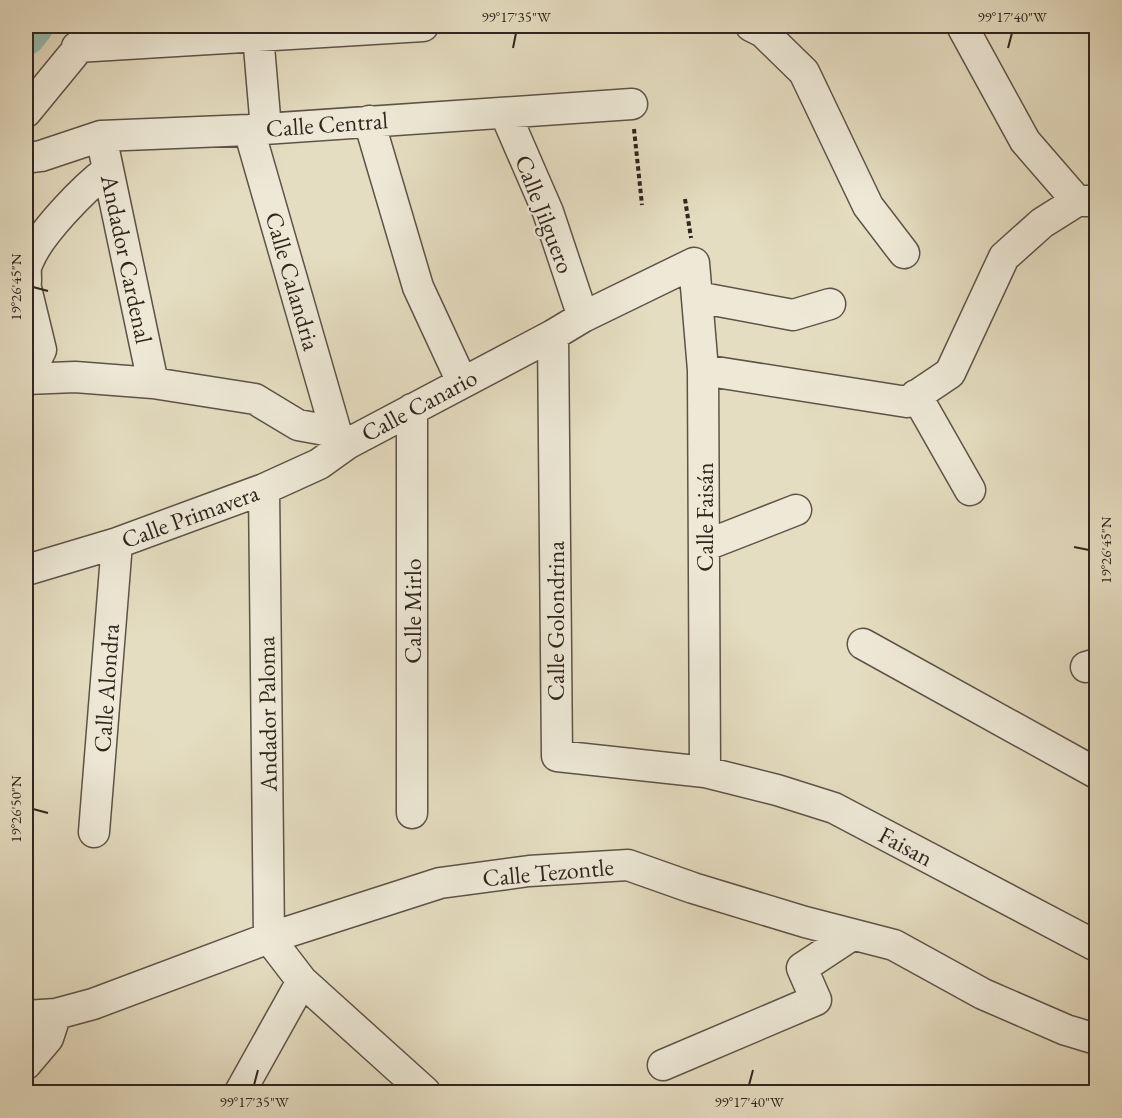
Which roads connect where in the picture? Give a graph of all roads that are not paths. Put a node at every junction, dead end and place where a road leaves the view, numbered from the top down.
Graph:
1 (98, 26) edge
2 (423, 26) edge
3 (751, 26) edge
4 (962, 26) edge
5 (258, 36) junction
6 (77, 47) junction
7 (632, 105) road end
8 (26, 112) edge
9 (505, 113) junction
10 (369, 121) junction
11 (258, 129) junction
12 (101, 136) junction
13 (26, 158) edge
14 (108, 170) junction
15 (1087, 201) edge
16 (904, 253) dead end
17 (694, 262) joint
18 (26, 281) edge
19 (26, 288) edge
20 (697, 297) junction
21 (830, 304) dead end
22 (583, 317) junction
23 (553, 335) junction
24 (703, 370) junction
25 (26, 379) edge
26 (462, 382) junction
27 (153, 383) junction
28 (916, 395) junction
29 (412, 409) junction
30 (341, 438) junction
31 (264, 489) junction
32 (969, 490) dead end
33 (796, 510) dead end
34 (117, 543) junction
35 (704, 546) junction
36 (26, 568) edge
37 (863, 644) dead end
38 (1095, 771) edge
39 (705, 772) junction
40 (412, 813) dead end
41 (94, 832) dead end
42 (852, 934) junction
43 (269, 938) junction
44 (1096, 946) edge
45 (302, 981) junction
46 (56, 1014) junction
47 (26, 1016) edge
48 (1096, 1039) edge
49 (26, 1064) edge
50 (663, 1065) dead end
51 (240, 1092) edge
52 (425, 1092) edge

1 - 6 street
2 - 5 street
3 - 16 street
4 - 15 street
5 - 6 street
5 - 11 street, Calle Calandria
6 - 8 street
7 - 9 street, Calle Central
9 - 10 street, Calle Central
9 - 22 street, Calle Jilguero
10 - 11 street, Calle Central
10 - 26 street
11 - 12 street, Calle Central
11 - 30 street, Calle Calandria
12 - 13 street, Calle Central
12 - 14 street, Andador Cardenal
14 - 18 street
14 - 27 street, Andador Cardenal
15 - 28 street
17 - 20 street, Calle Faisán
17 - 22 street, Calle Canario
19 - 25 street
20 - 21 street
20 - 24 street, Calle Faisán
22 - 23 street, Calle Canario
23 - 26 street, Calle Canario
23 - 39 street, Calle Golondrina
24 - 28 street
24 - 35 street, Calle Faisán
25 - 27 street, Calle Canario
26 - 29 street, Calle Canario
27 - 30 street, Calle Canario
28 - 32 street
29 - 30 street, Calle Canario
29 - 40 street, Calle Mirlo
30 - 31 street, Calle Primavera
31 - 34 street, Calle Primavera
31 - 43 street, Andador Paloma
33 - 35 street
34 - 36 street, Calle Primavera
34 - 41 street, Calle Alondra
35 - 39 street, Calle Faisán
37 - 38 street
39 - 44 street, Faisan
42 - 43 street, Calle Tezontle
42 - 48 street, Calle Tezontle
42 - 50 street
43 - 45 street
43 - 46 street, Calle Tezontle
45 - 51 street
45 - 52 street
46 - 47 street, Calle Tezontle
46 - 49 street

